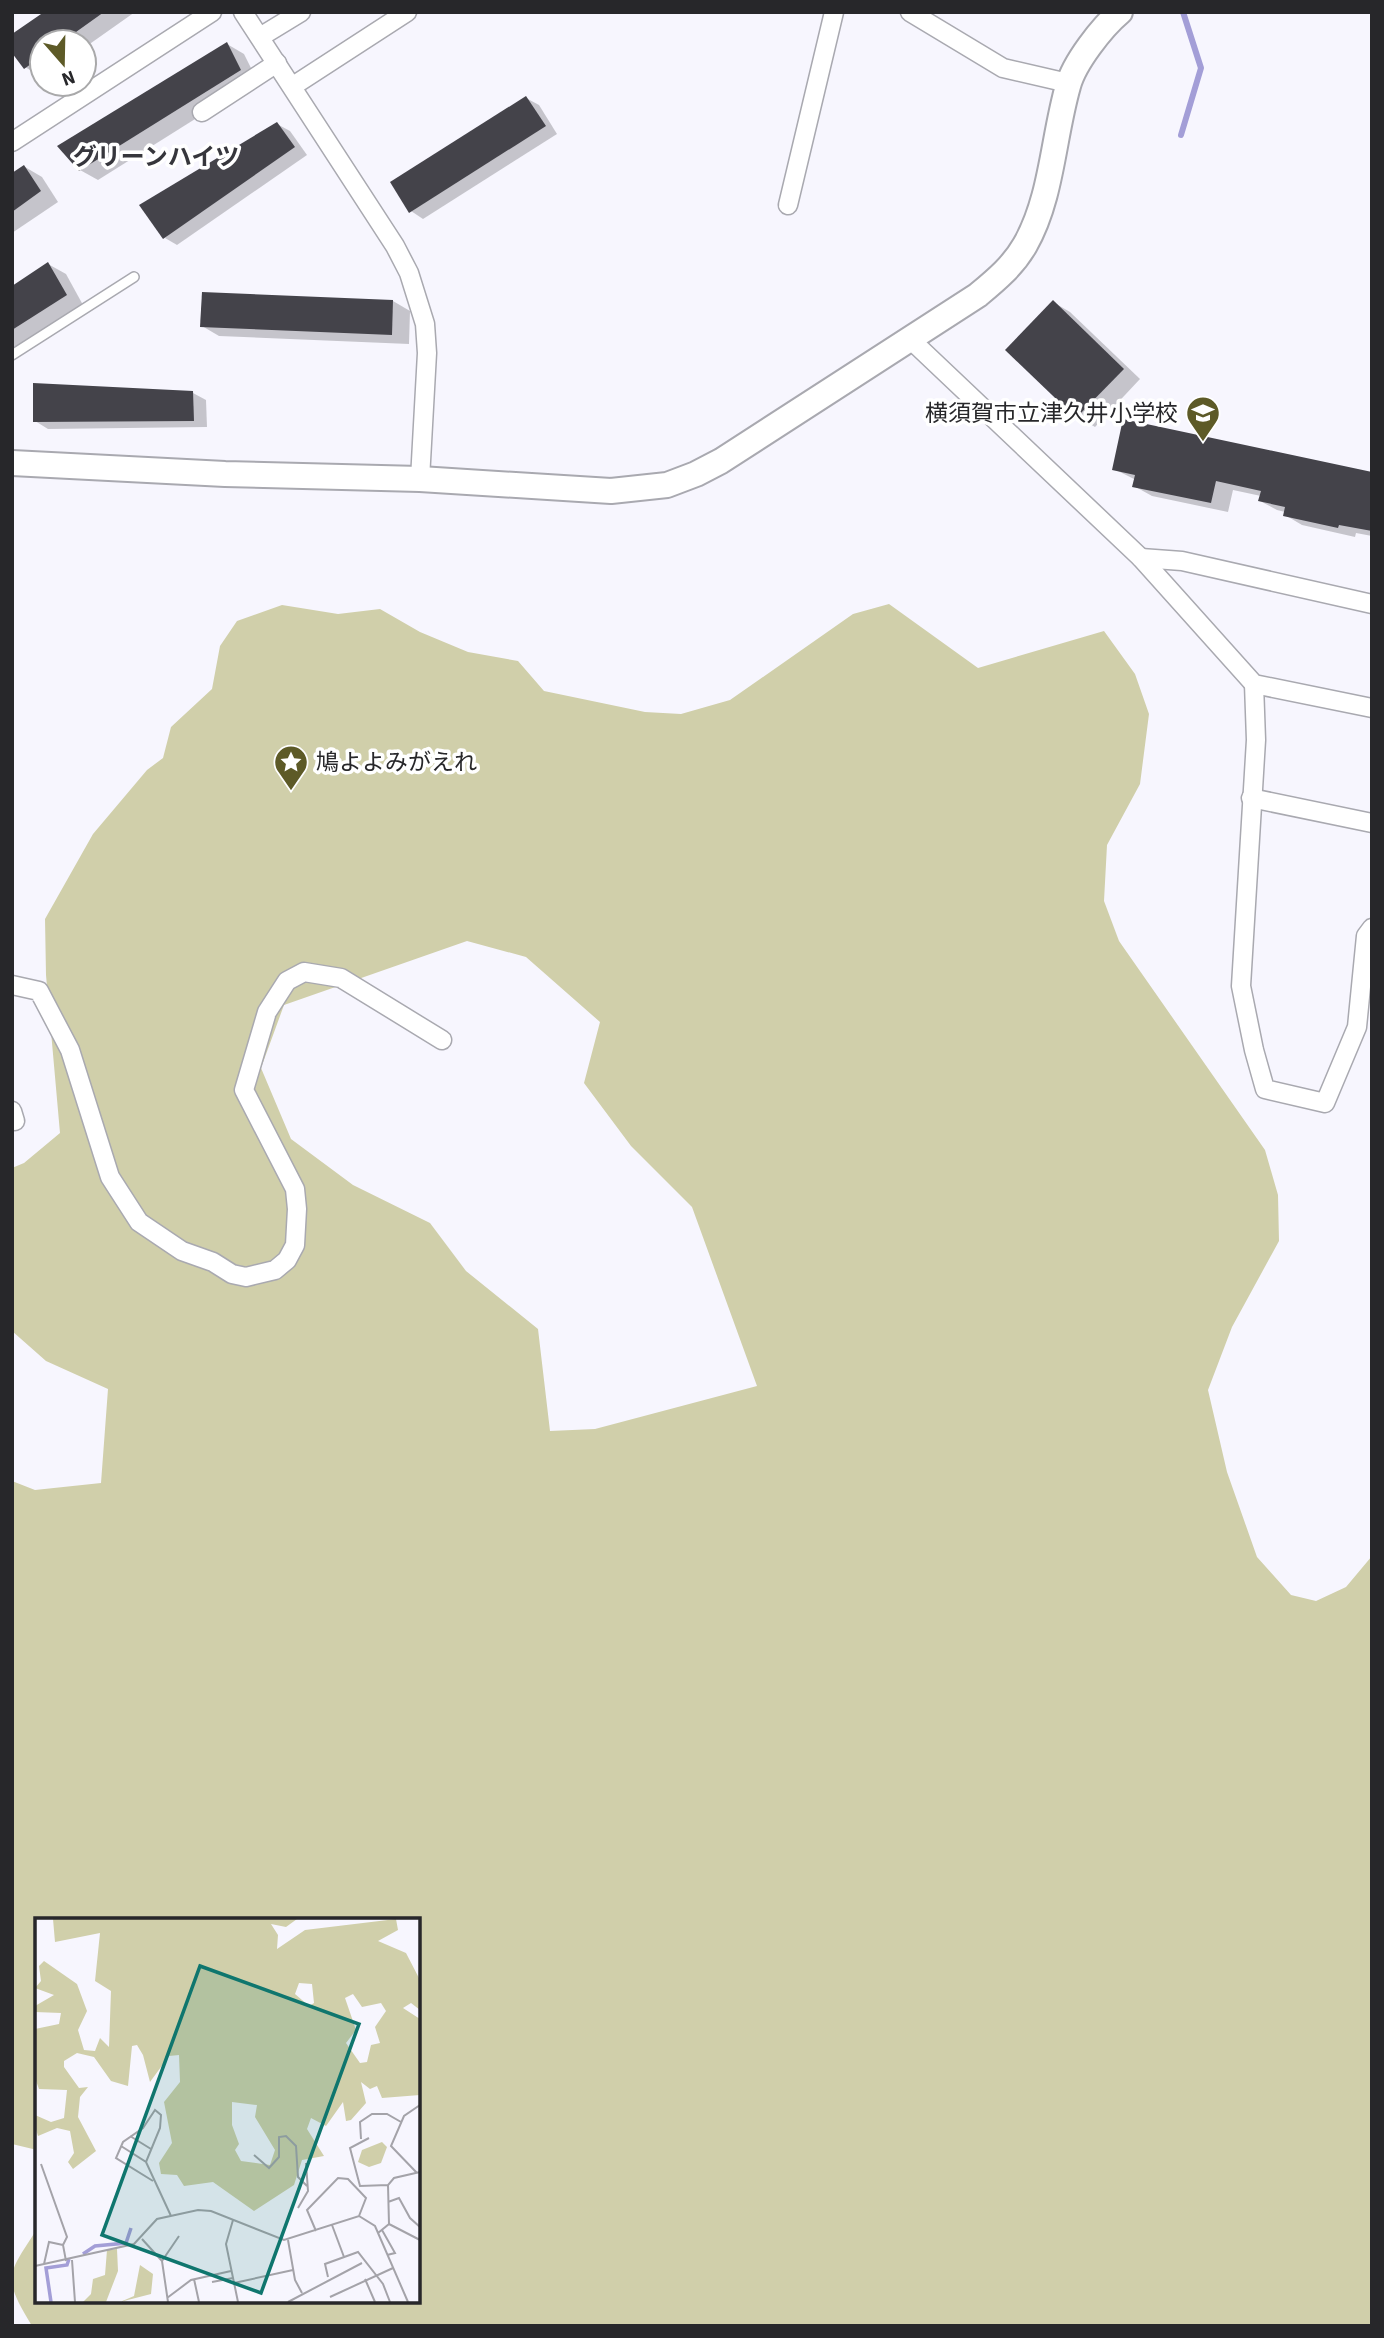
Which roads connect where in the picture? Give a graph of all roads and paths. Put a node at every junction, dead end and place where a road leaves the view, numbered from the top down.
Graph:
1 (212, 12) edge
2 (243, 12) edge
3 (301, 12) edge
4 (407, 12) edge
5 (834, 12) edge
6 (910, 12) edge
7 (1120, 12) edge
8 (260, 37) junction
9 (277, 63) junction
10 (1068, 83) junction
11 (293, 86) junction
12 (202, 112) dead end
13 (12, 142) edge
14 (788, 205) dead end
15 (134, 277) dead end
16 (909, 339) junction
17 (12, 355) edge
18 (12, 463) edge
19 (420, 479) junction
20 (1141, 558) junction
21 (1372, 604) edge
22 (1254, 684) junction
23 (1372, 709) edge
24 (1251, 799) junction
25 (1372, 822) edge
26 (1372, 928) edge
27 (12, 985) edge
28 (442, 1040) dead end

1 - 13 street
2 - 8 street
3 - 8 street
4 - 11 street
5 - 14 street
6 - 10 street
7 - 10 street
8 - 9 street
9 - 11 street
9 - 12 street
10 - 16 street
11 - 19 street
15 - 17 lane
16 - 19 street
16 - 20 street
18 - 19 street
20 - 21 street
20 - 22 street
22 - 23 street
22 - 24 street
24 - 25 street
24 - 26 street
27 - 28 street

